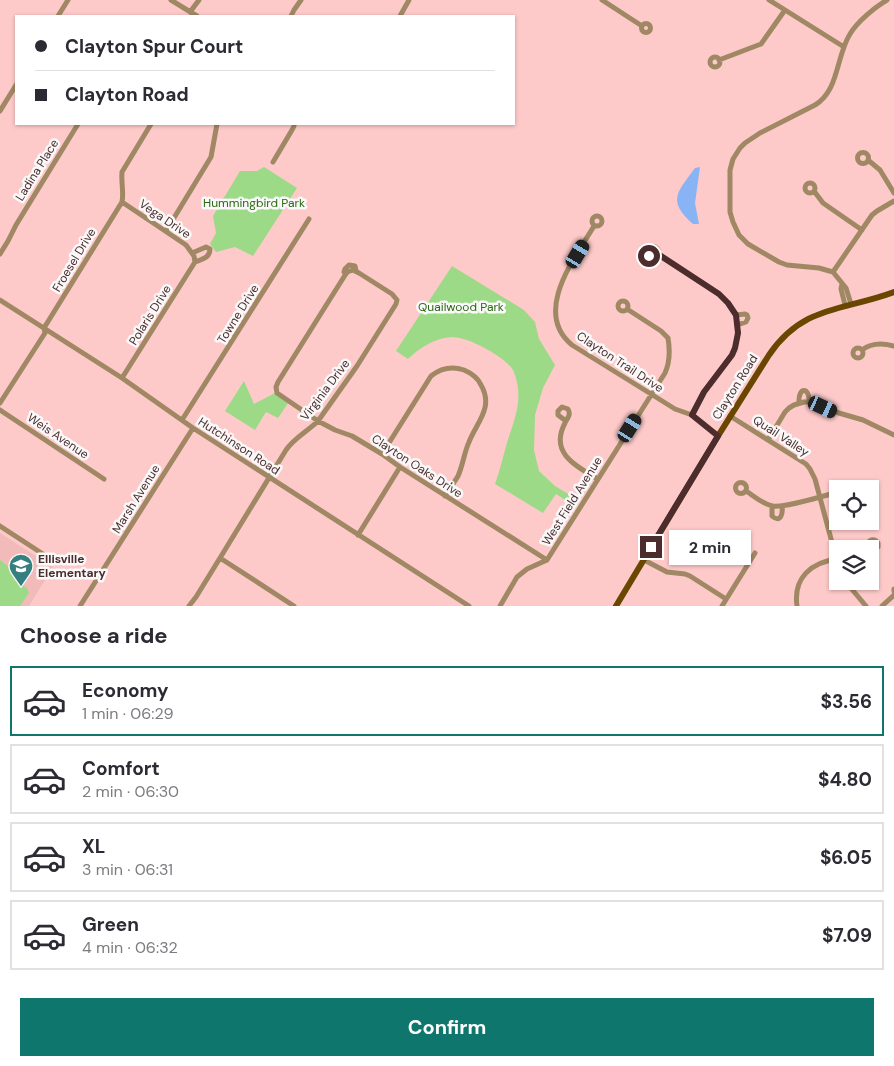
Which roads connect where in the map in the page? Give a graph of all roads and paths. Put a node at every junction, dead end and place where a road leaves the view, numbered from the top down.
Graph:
1 (68, 0) edge
2 (171, 0) edge
3 (199, 0) edge
4 (301, 0) edge
5 (409, 0) edge
6 (602, 0) edge
7 (770, 0) edge
8 (887, 0) edge
9 (785, 10) junction
10 (190, 12) junction
11 (59, 15) edge
12 (195, 15) edge
13 (292, 15) edge
14 (401, 15) edge
15 (642, 26) dead end
16 (844, 48) junction
17 (719, 60) dead end
18 (15, 87) edge
19 (0, 111) edge
20 (77, 125) edge
21 (150, 125) edge
22 (217, 125) edge
23 (296, 125) edge
24 (868, 160) dead end
25 (273, 162) dead end
26 (814, 191) dead end
27 (894, 194) edge
28 (894, 201) edge
29 (122, 202) junction
30 (309, 219) dead end
31 (594, 226) dead end
32 (862, 230) junction
33 (166, 231) junction
34 (0, 254) edge
35 (193, 254) junction
36 (658, 254) dead end
37 (195, 262) junction
38 (833, 272) junction
39 (894, 292) edge
40 (0, 300) edge
41 (848, 305) junction
42 (627, 308) dead end
43 (736, 315) junction
44 (737, 325) junction
45 (44, 328) junction
46 (894, 346) edge
47 (862, 350) dead end
48 (122, 378) junction
49 (276, 390) joint
50 (651, 394) junction
51 (809, 402) junction
52 (0, 403) edge
53 (799, 403) junction
54 (0, 410) edge
55 (692, 415) junction
56 (730, 416) junction
57 (182, 420) junction
58 (318, 420) junction
59 (566, 421) junction
60 (193, 428) junction
61 (894, 435) edge
62 (718, 436) junction
63 (768, 440) junction
64 (382, 454) junction
65 (400, 467) junction
66 (270, 478) junction
67 (598, 479) junction
68 (104, 480) dead end
69 (746, 491) dead end
70 (829, 494) edge
71 (445, 496) junction
72 (820, 496) junction
73 (772, 506) junction
74 (782, 506) junction
75 (0, 526) edge
76 (358, 535) junction
77 (832, 540) edge
78 (755, 553) dead end
79 (46, 556) dead end
80 (220, 558) junction
81 (547, 560) junction
82 (644, 560) junction
83 (829, 561) edge
84 (853, 590) edge
85 (894, 595) edge
86 (726, 599) junction
87 (80, 606) edge
88 (189, 606) edge
89 (294, 606) edge
90 (469, 606) edge
91 (500, 606) edge
92 (616, 606) edge
93 (722, 606) edge
94 (797, 606) edge
95 (866, 606) edge
96 (882, 606) edge

1 - 11 street
2 - 10 street
3 - 10 street
4 - 13 street
5 - 14 street
6 - 15 street
7 - 9 street
8 - 16 street
9 - 16 street
9 - 17 street
10 - 12 street
16 - 38 street
18 - 19 street
20 - 34 street, Ladina Place
21 - 29 street
22 - 33 street
23 - 25 street
24 - 27 street
26 - 32 street
28 - 32 street
29 - 33 street, Vega Drive
29 - 45 street, Froesel Drive
30 - 57 street, Towne Drive
31 - 50 street, Clayton Trail Drive
32 - 38 street
33 - 35 street, Vega Drive
35 - 37 street
35 - 37 street, Polaris Drive
36 - 43 street
37 - 48 street, Polaris Drive
38 - 41 street
39 - 41 main road, Clayton Road
40 - 45 street, Hutchinson Road
41 - 56 main road, Clayton Road
42 - 50 street, West Field Avenue
43 - 44 street
43 - 44 street
44 - 55 street
45 - 48 street, Hutchinson Road
45 - 52 street, Froesel Drive
46 - 47 street
48 - 57 street, Hutchinson Road
49 - 58 street, Clayton Oaks Drive
49 - 58 street, Virginia Drive
50 - 55 street, Clayton Trail Drive
50 - 67 street, West Field Avenue
51 - 53 street
51 - 53 street
51 - 61 street
53 - 63 street
54 - 68 street, Weis Avenue
55 - 62 street, Clayton Trail Drive
56 - 62 main road, Clayton Road
56 - 63 street, Quail Valley
57 - 60 street, Hutchinson Road
58 - 64 street, Clayton Oaks Drive
58 - 66 street, Virginia Drive
59 - 59 street
59 - 67 street
60 - 66 street, Hutchinson Road
60 - 87 street, Marsh Avenue
62 - 82 main road, Clayton Road
63 - 72 street, Quail Valley
64 - 65 street, Clayton Oaks Drive
64 - 71 street
65 - 71 street, Clayton Oaks Drive
65 - 76 street
66 - 76 street, Hutchinson Road
66 - 80 street, Virginia Drive
67 - 81 street, West Field Avenue
69 - 73 street
70 - 72 street
71 - 81 street, Clayton Oaks Drive
72 - 74 street
72 - 77 street, Quail Valley
73 - 74 street
73 - 74 street
75 - 79 street
76 - 90 street, Hutchinson Road
78 - 86 street
80 - 88 street, Virginia Drive
80 - 89 street
81 - 91 street, West Field Avenue
82 - 86 street
82 - 92 main road, Clayton Road
83 - 94 street
84 - 95 street
85 - 96 street
86 - 93 street

